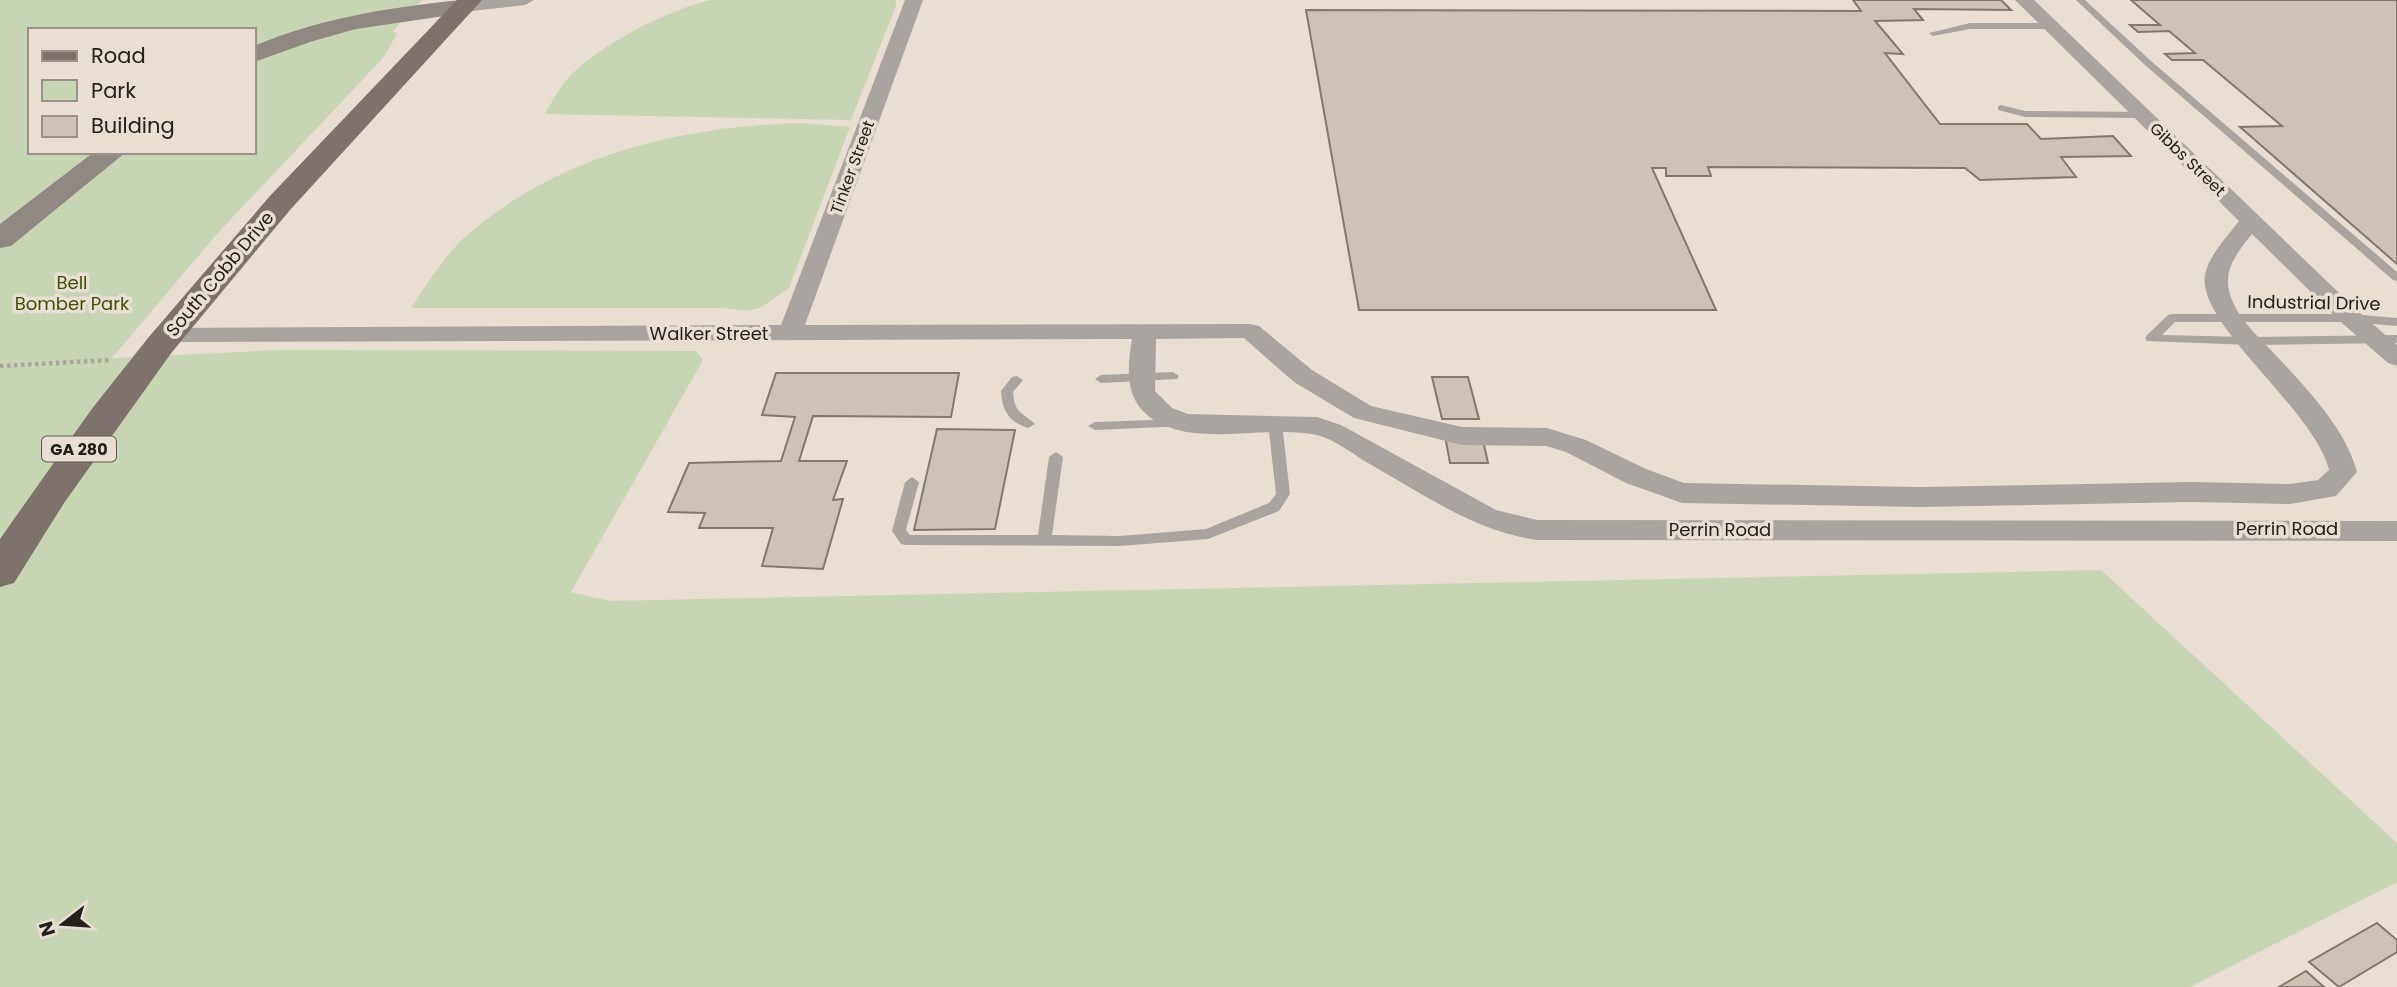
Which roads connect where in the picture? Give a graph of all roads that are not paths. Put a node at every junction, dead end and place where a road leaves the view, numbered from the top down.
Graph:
1 (525, 0) edge
2 (914, 0) edge
3 (2024, 0) edge
4 (2080, 0) edge
5 (466, 3) edge
6 (2051, 26) junction
7 (1933, 33) dead end
8 (256, 54) edge
9 (2001, 108) dead end
10 (2143, 115) junction
11 (109, 154) edge
12 (2251, 220) junction
13 (0, 239) edge
14 (2397, 278) edge
15 (2351, 318) junction
16 (2230, 320) junction
17 (2397, 322) edge
18 (1145, 330) junction
19 (790, 334) junction
20 (169, 335) junction
21 (2386, 340) edge
22 (2250, 341) junction
23 (2397, 358) edge
24 (1173, 376) dead end
25 (1140, 377) junction
26 (1101, 379) dead end
27 (1017, 380) dead end
28 (1184, 423) junction
29 (1275, 423) junction
30 (1028, 424) dead end
31 (1095, 426) dead end
32 (1056, 457) dead end
33 (912, 482) dead end
34 (2397, 531) edge
35 (1044, 541) junction
36 (0, 572) edge

1 - 5 street
2 - 19 street, Tinker Street
3 - 6 street, Gibbs Street
4 - 14 lane
5 - 8 main road
5 - 20 main road, South Cobb Drive / GA 280
6 - 7 lane
6 - 10 street, Gibbs Street
9 - 10 lane
10 - 12 street, Gibbs Street
11 - 13 main road
12 - 15 street, Gibbs Street
12 - 16 street
15 - 16 lane, Industrial Drive
15 - 17 lane, Industrial Drive
15 - 21 street, Gibbs Street
16 - 22 street
16 - 22 lane, Industrial Drive
18 - 19 street, Walker Street
18 - 22 street, Walker Street
18 - 25 street
19 - 20 street, Walker Street
20 - 36 main road, South Cobb Drive / GA 280
21 - 22 lane
21 - 23 street, Gibbs Street
24 - 25 lane
25 - 26 lane
25 - 28 street, Perrin Road
27 - 30 lane
28 - 29 street, Perrin Road
28 - 31 lane
29 - 34 street, Perrin Road
29 - 35 lane
32 - 35 lane
33 - 35 lane

